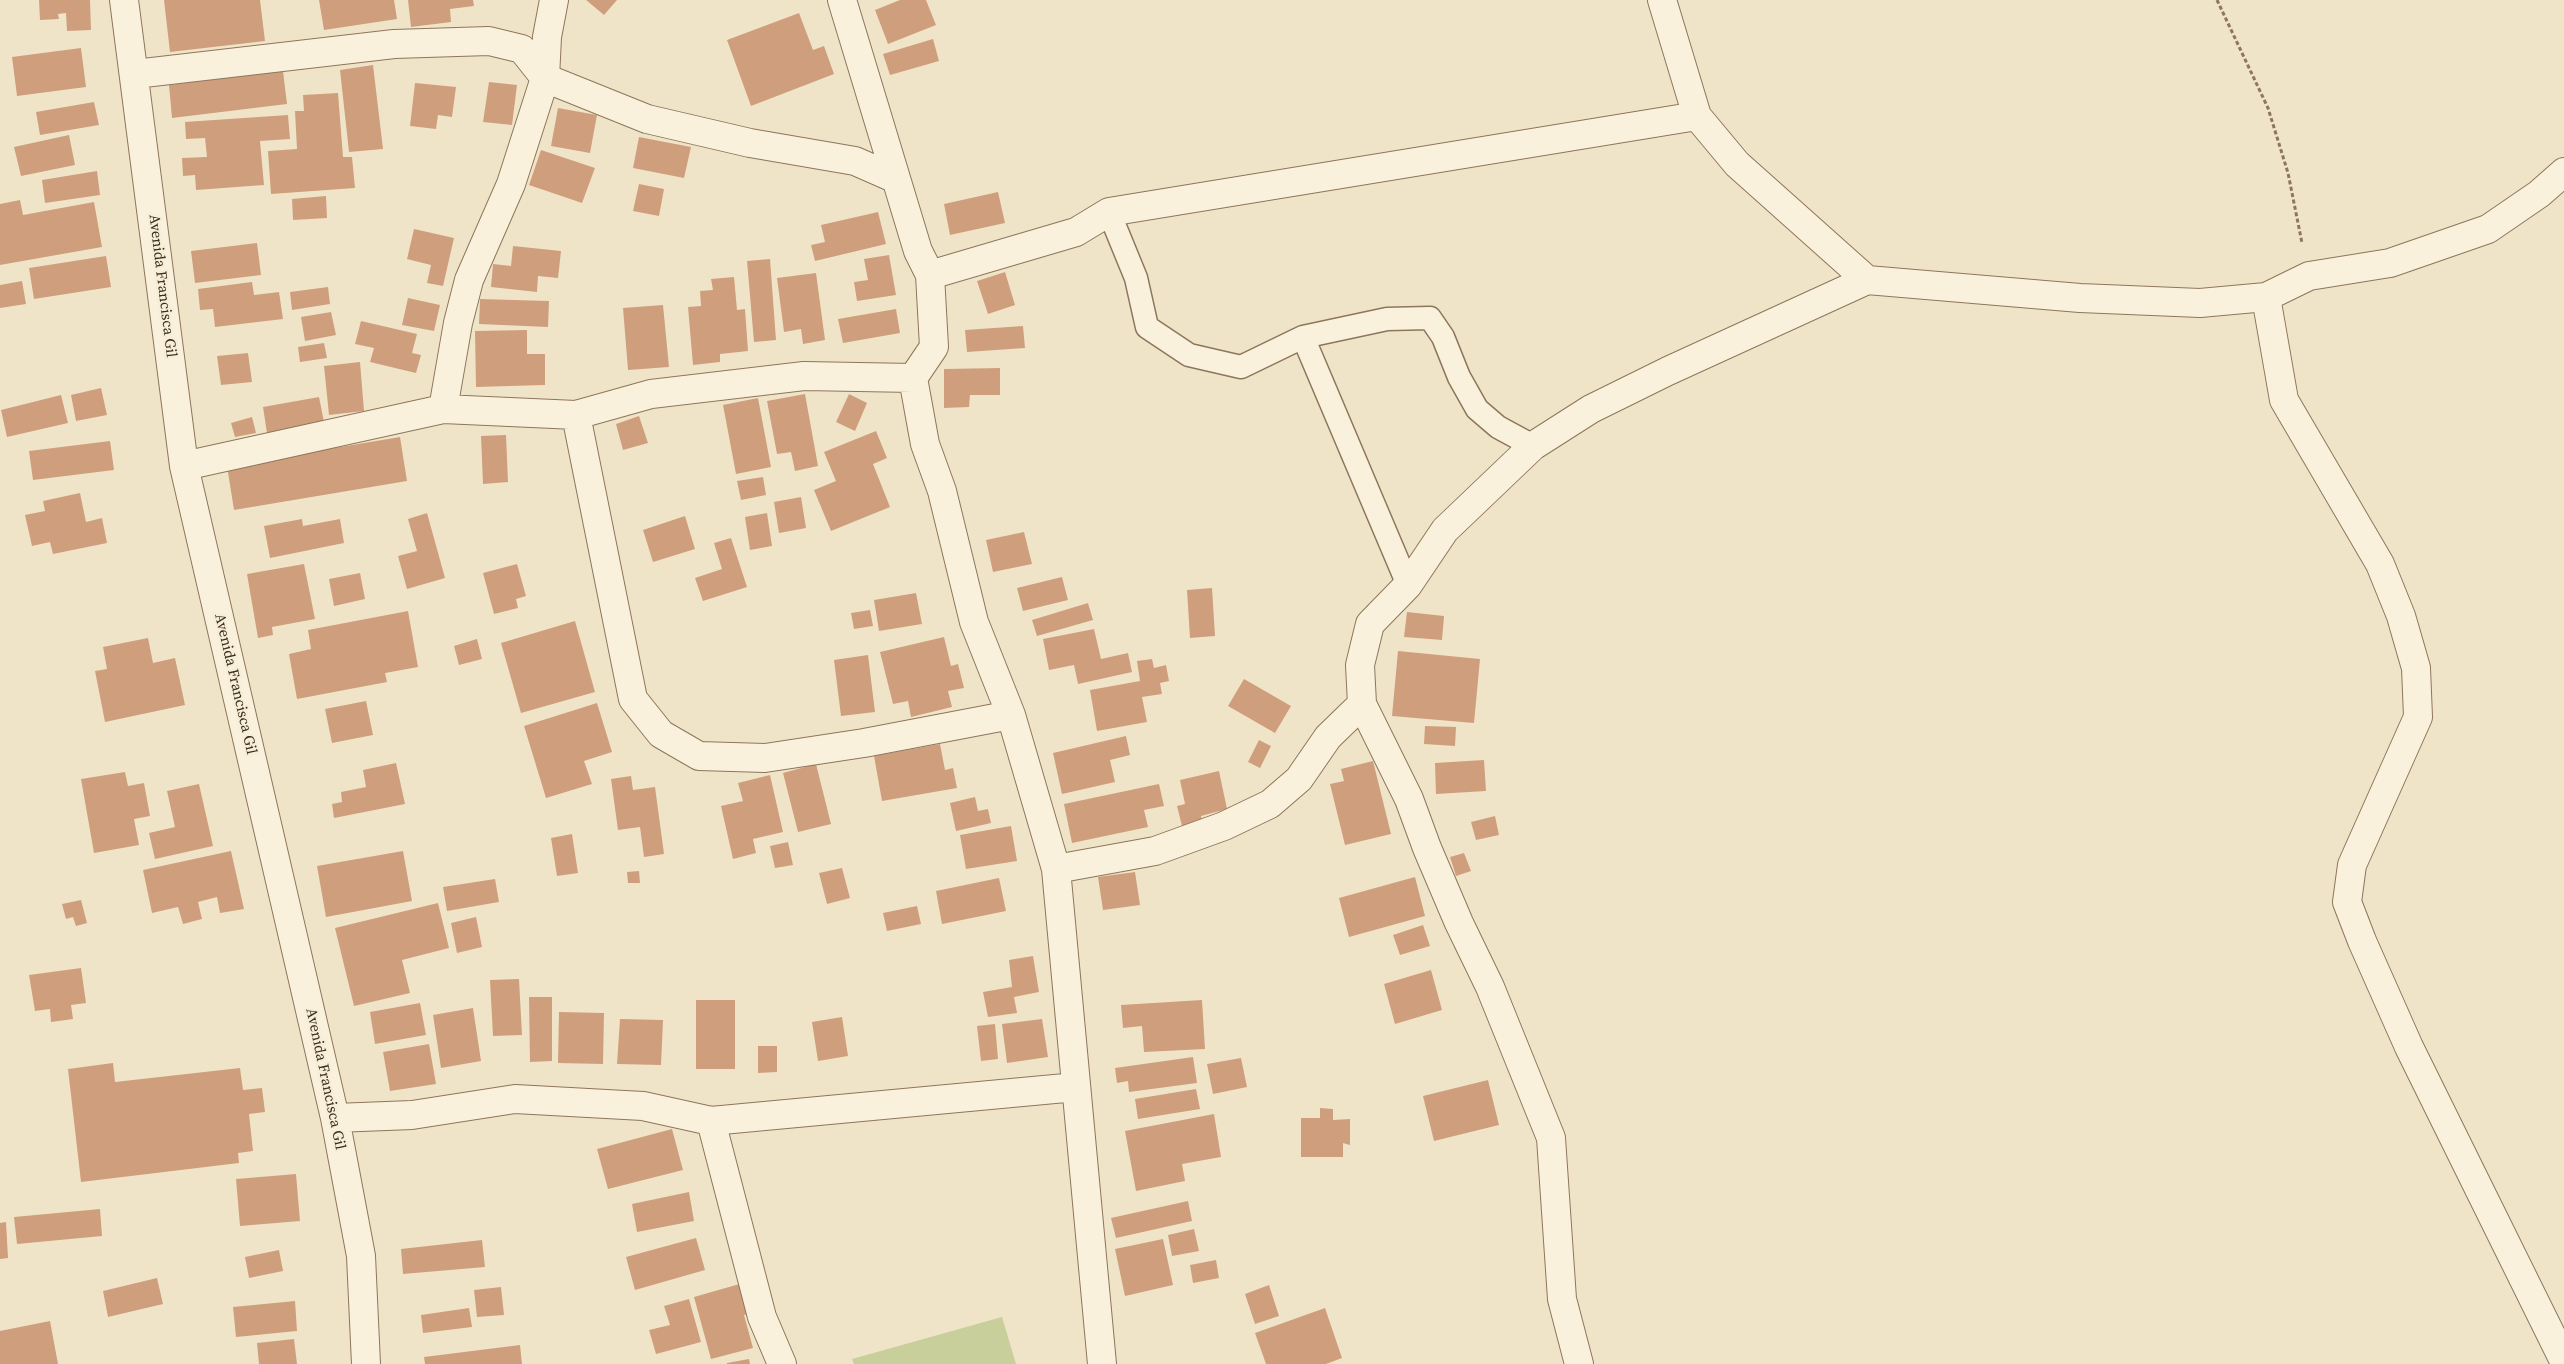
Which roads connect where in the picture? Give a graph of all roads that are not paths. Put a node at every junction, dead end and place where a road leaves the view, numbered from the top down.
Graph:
1 (124, 0) edge
2 (554, 0) edge
3 (842, 0) edge
4 (1662, 0) edge
5 (135, 74) junction
6 (545, 78) junction
7 (1697, 116) junction
8 (2564, 172) edge
9 (896, 179) junction
10 (1108, 212) junction
11 (930, 275) junction
12 (1867, 280) junction
13 (2266, 297) junction
14 (1303, 337) junction
15 (913, 378) junction
16 (443, 409) junction
17 (576, 415) junction
18 (1533, 446) junction
19 (184, 466) junction
20 (1408, 586) junction
21 (1362, 704) junction
22 (1011, 715) junction
23 (1056, 869) junction
24 (1076, 1087) junction
25 (335, 1118) junction
26 (711, 1121) junction
27 (2564, 1361) edge
28 (366, 1364) edge
29 (782, 1364) edge
30 (1102, 1364) edge
31 (1579, 1364) edge

1 - 5 street, Avenida Francisca Gil
2 - 6 street
3 - 9 street
4 - 7 street
5 - 6 street
5 - 19 street, Avenida Francisca Gil
6 - 9 street
6 - 16 street
7 - 10 street
7 - 12 street
8 - 13 street
9 - 11 street
10 - 11 street
10 - 14 lane
11 - 15 street
12 - 13 street
12 - 18 street
13 - 27 street
14 - 18 lane
14 - 20 lane
15 - 17 street
15 - 22 street
16 - 17 street
16 - 19 street
17 - 22 street
18 - 20 street
19 - 25 street, Avenida Francisca Gil
20 - 21 street
21 - 23 street
21 - 31 street
22 - 23 street
23 - 24 street
24 - 26 street
24 - 30 street
25 - 26 street
25 - 28 street, Avenida Francisca Gil
26 - 29 street

